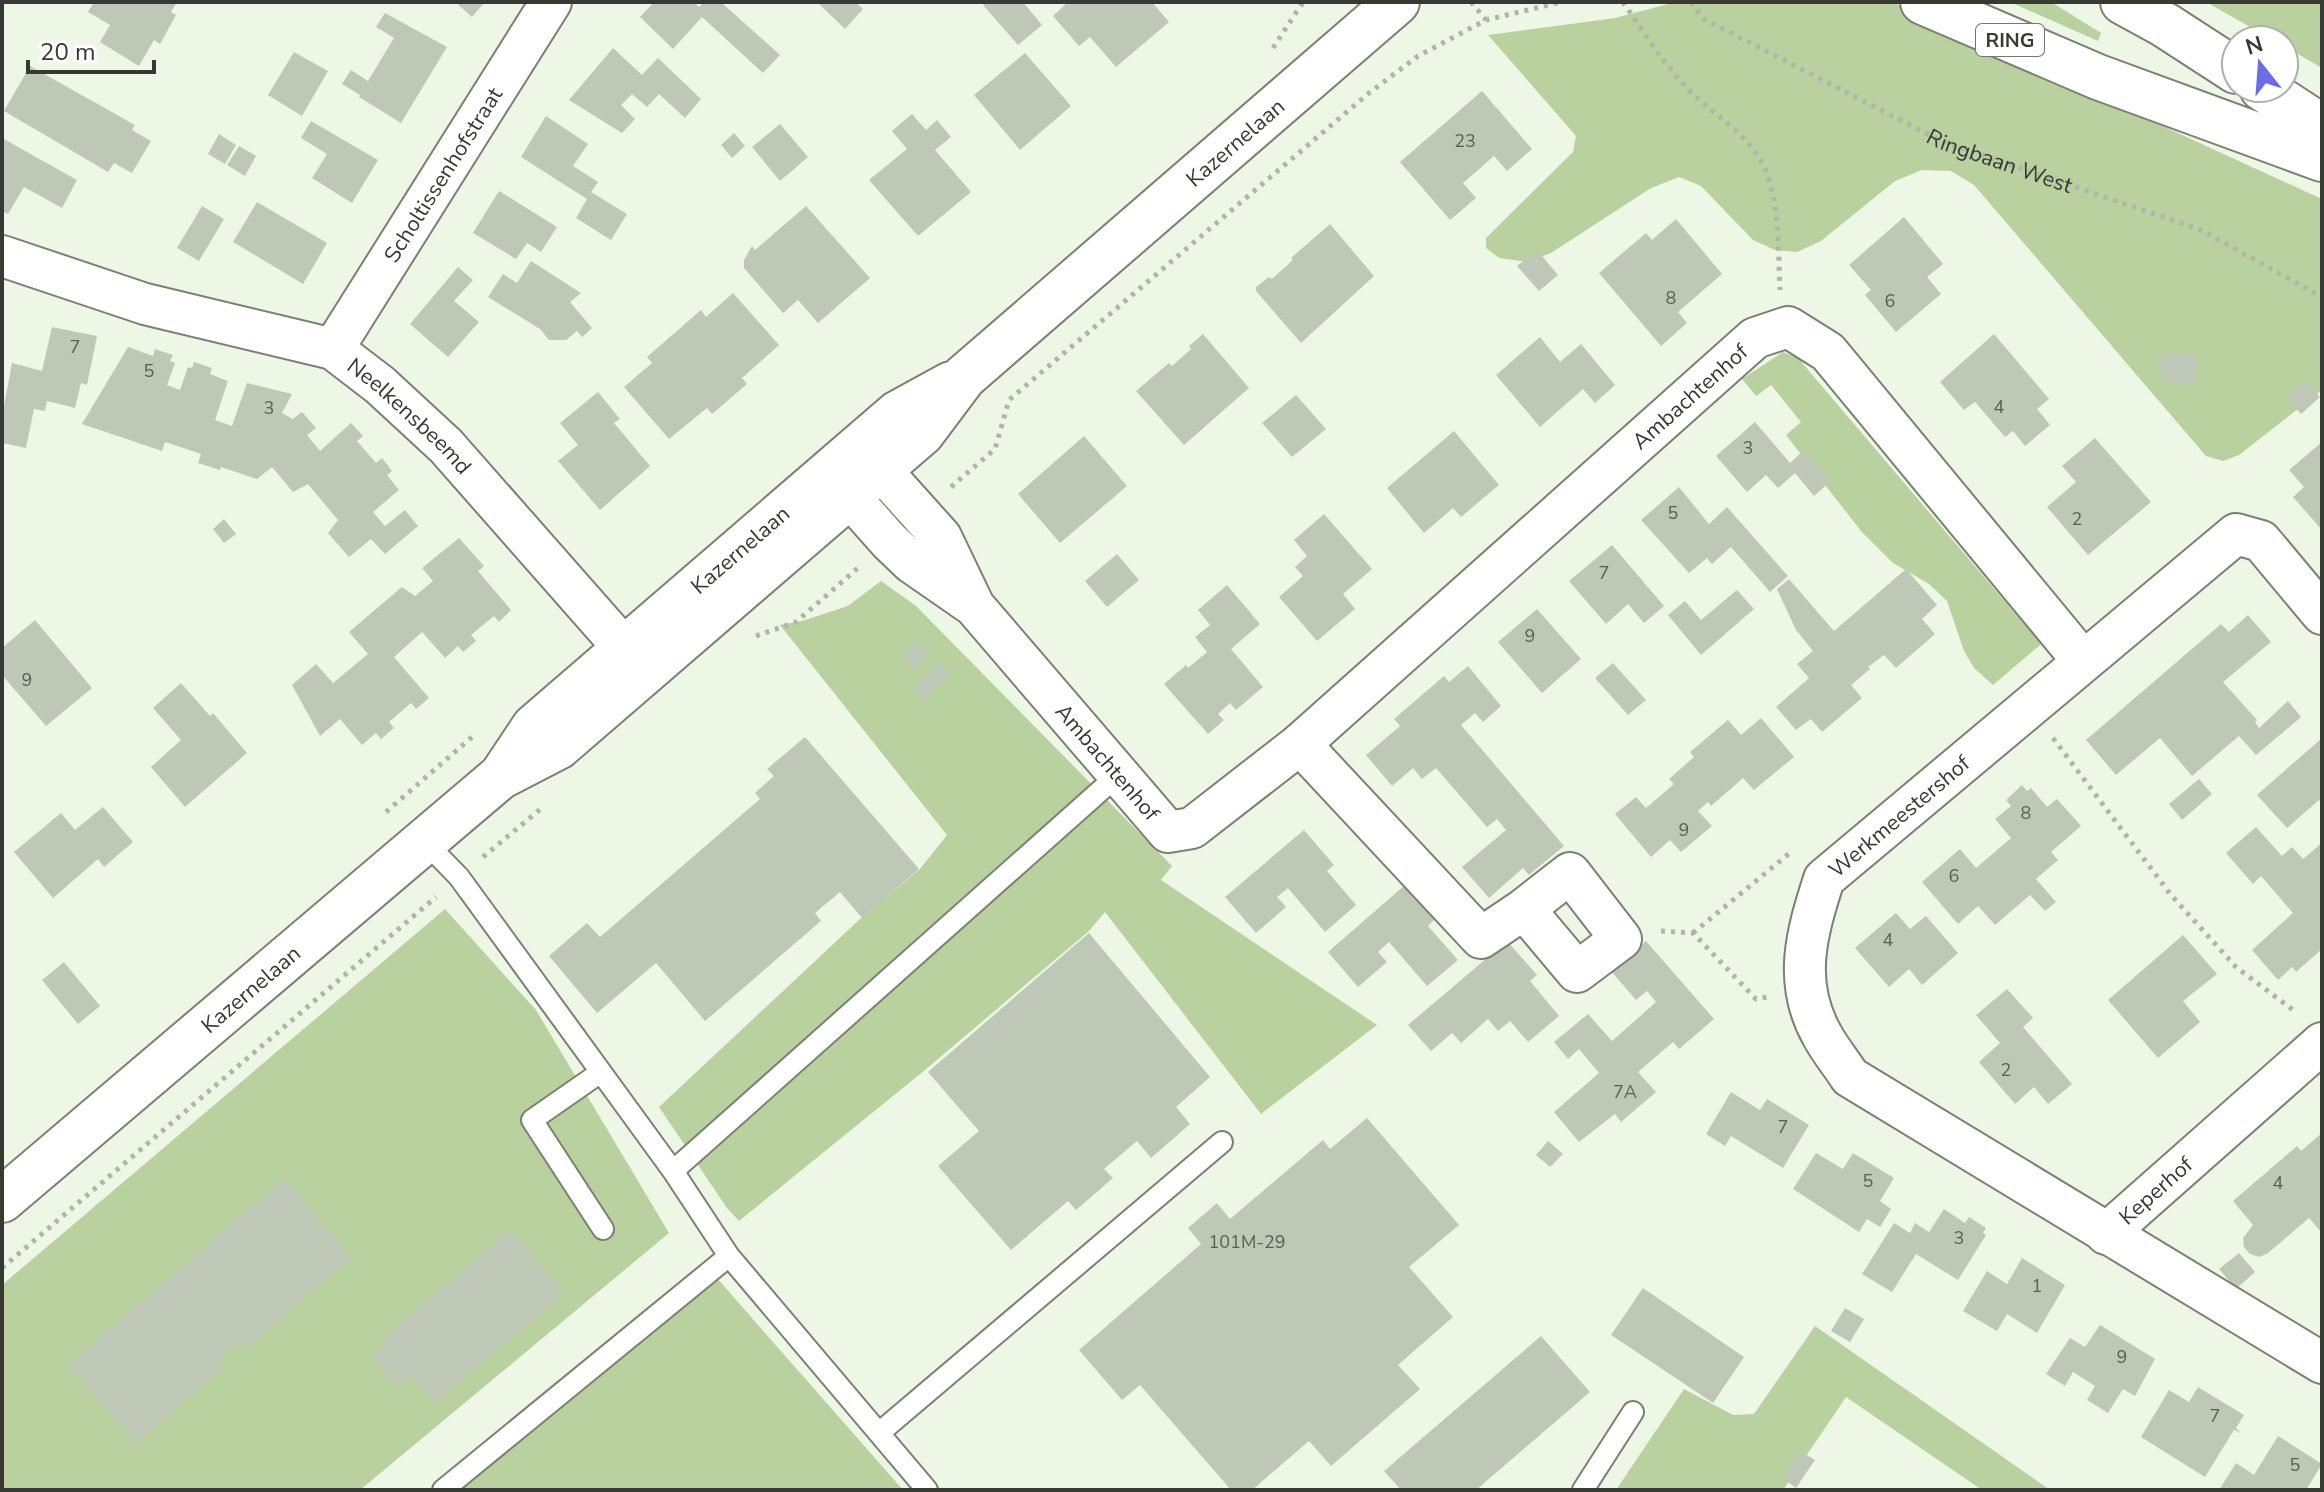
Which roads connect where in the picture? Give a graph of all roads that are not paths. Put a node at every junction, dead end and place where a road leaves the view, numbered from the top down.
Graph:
1 (551, 2) edge
2 (1397, 2) edge
3 (1923, 2) edge
4 (2123, 2) edge
5 (2220, 61) edge
6 (2287, 104) edge
7 (2322, 127) edge
8 (2322, 159) edge
9 (2, 256) edge
10 (333, 349) junction
11 (857, 475) junction
12 (2322, 614) edge
13 (635, 660) junction
14 (2083, 661) junction
15 (1300, 744) junction
16 (1118, 775) junction
17 (423, 840) junction
18 (1524, 909) junction
19 (2310, 1028) edge
20 (601, 1072) junction
21 (1222, 1142) dead end
22 (673, 1171) junction
23 (2, 1200) edge
24 (603, 1229) dead end
25 (2106, 1234) junction
26 (729, 1256) junction
27 (2322, 1363) edge
28 (1633, 1412) dead end
29 (879, 1433) junction
30 (443, 1490) edge
31 (927, 1490) edge
32 (1583, 1490) edge

1 - 10 street, Scholtissenhofstraat
2 - 11 street, Kazernelaan
3 - 8 street, RING
4 - 5 street
6 - 7 street
9 - 10 street, Neelkensbeemd
10 - 13 street, Neelkensbeemd
11 - 13 street, Kazernelaan
11 - 16 street, Ambachtenhof
12 - 14 street, Werkmeestershof
13 - 17 street, Kazernelaan
14 - 15 street, Ambachtenhof
14 - 25 street, Werkmeestershof
15 - 16 street, Ambachtenhof
15 - 18 street
16 - 22 lane
17 - 20 lane
17 - 23 street, Kazernelaan
18 - 18 street
19 - 25 street, Keperhof
20 - 22 lane
20 - 24 lane
21 - 29 lane
22 - 26 lane
25 - 27 street, Keperhof
26 - 29 lane
26 - 30 lane
28 - 32 lane
29 - 31 lane

